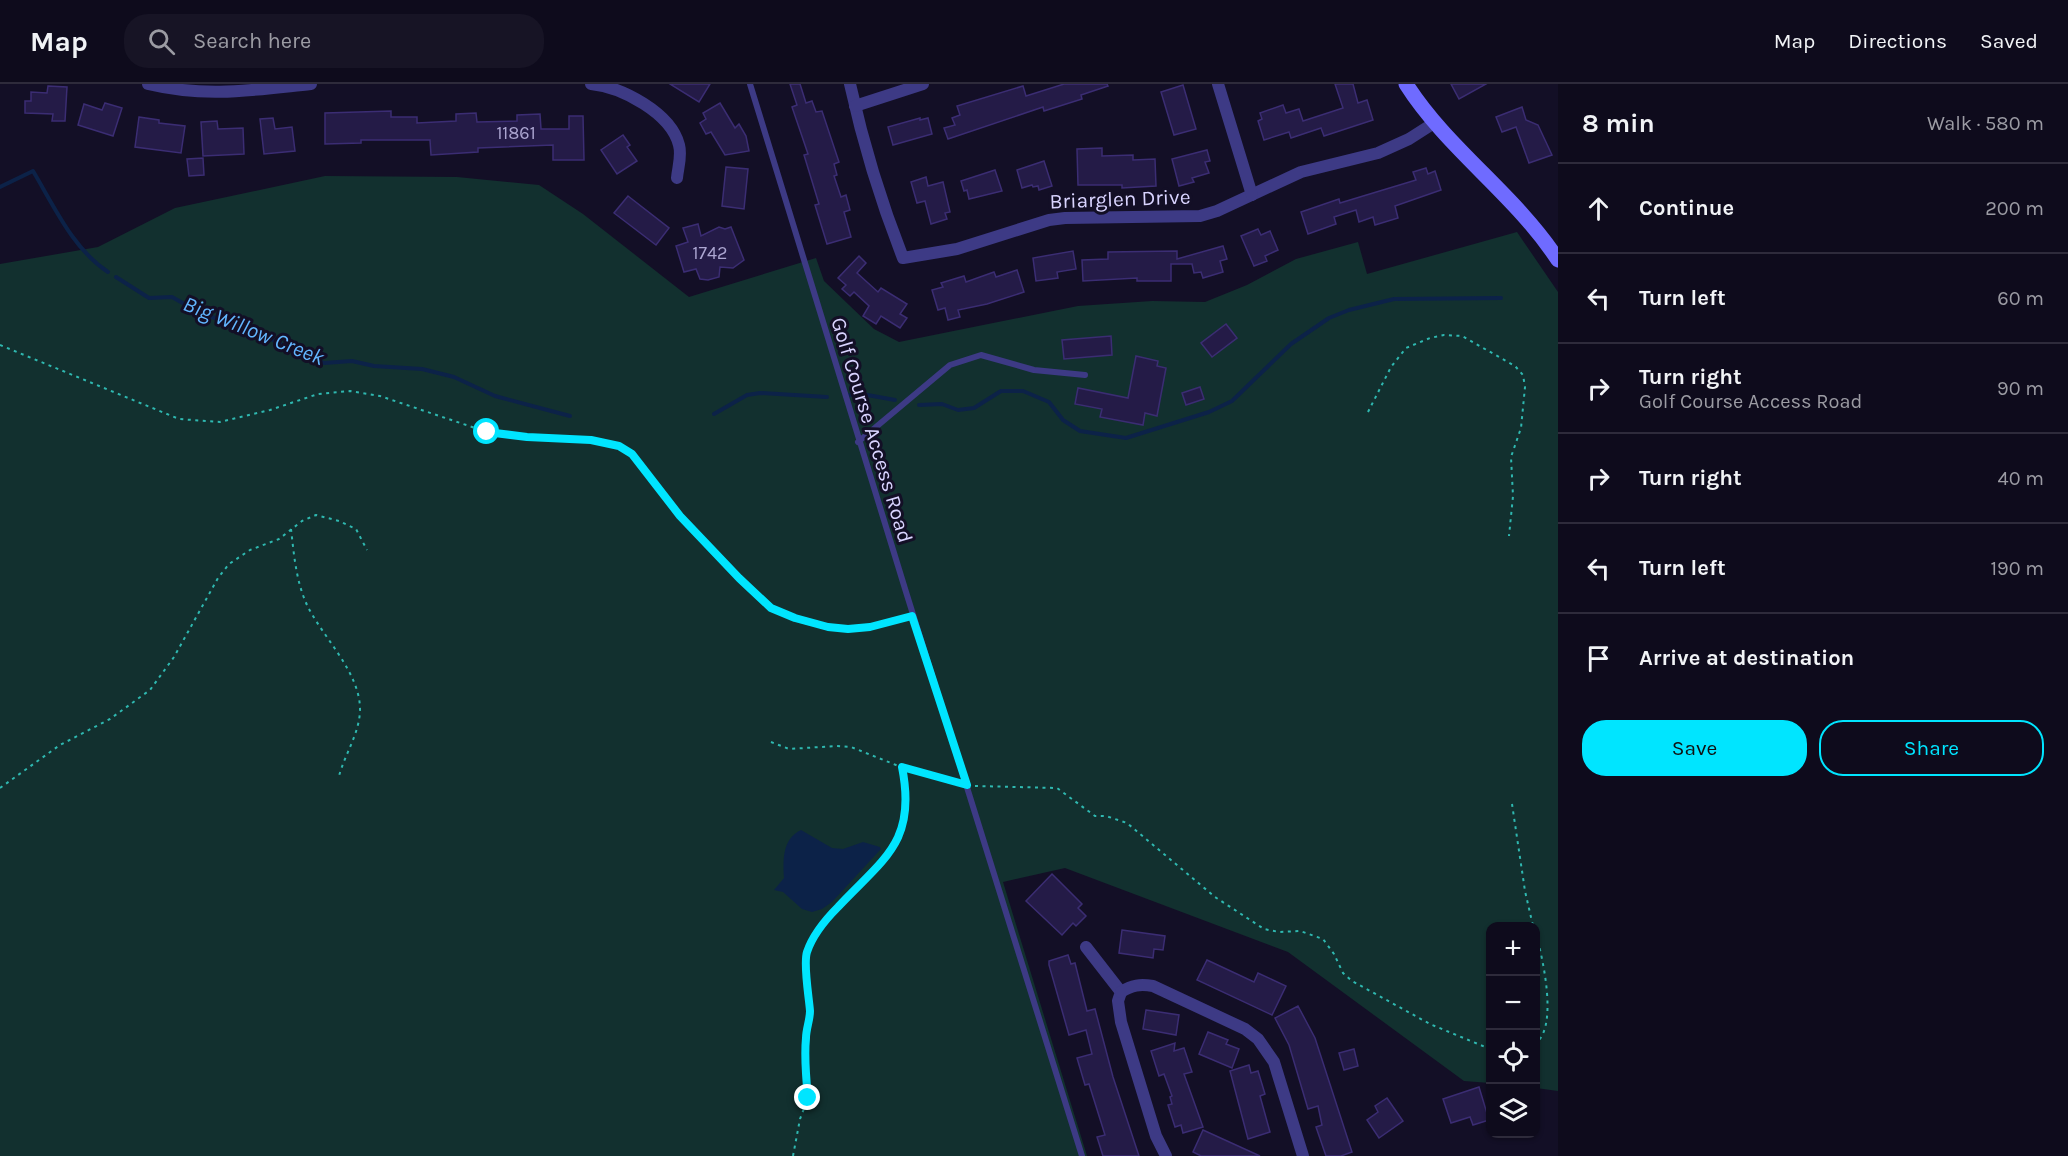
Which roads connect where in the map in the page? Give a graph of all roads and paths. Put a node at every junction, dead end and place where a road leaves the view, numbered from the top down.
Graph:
1 (148, 84) edge
2 (311, 84) edge
3 (591, 84) edge
4 (750, 84) edge
5 (850, 84) edge
6 (923, 84) edge
7 (1218, 84) edge
8 (1406, 84) edge
9 (855, 106) junction
10 (1434, 123) junction
11 (676, 178) dead end
12 (1252, 195) junction
13 (1558, 260) edge
14 (0, 345) edge
15 (1085, 375) dead end
16 (1368, 412) dead end
17 (858, 442) junction
18 (291, 529) junction
19 (1509, 536) dead end
20 (367, 550) dead end
21 (912, 616) junction
22 (771, 742) dead end
23 (902, 767) junction
24 (339, 776) dead end
25 (967, 785) junction
26 (0, 788) edge
27 (1512, 804) dead end
28 (1532, 922) edge
29 (1086, 947) dead end
30 (1540, 952) edge
31 (1121, 992) junction
32 (1540, 1040) edge
33 (1486, 1047) edge
34 (793, 1156) edge
35 (1082, 1156) edge
36 (1166, 1156) edge
37 (1303, 1156) edge

1 - 2 street
3 - 11 street
4 - 17 lane, Golf Course Access Road
5 - 9 street, Briarglen Drive
6 - 9 street
7 - 12 street
8 - 10 main road
9 - 12 street, Briarglen Drive
10 - 12 street, Briarglen Drive
10 - 13 main road
14 - 21 path
15 - 17 lane
16 - 19 path
17 - 21 lane, Golf Course Access Road
18 - 20 path
18 - 24 path
18 - 26 path
21 - 25 lane, Golf Course Access Road
22 - 23 path
23 - 25 path
23 - 34 path
25 - 33 path
25 - 35 lane, Golf Course Access Road
27 - 28 path
29 - 31 street
30 - 32 path
31 - 36 street
31 - 37 street

